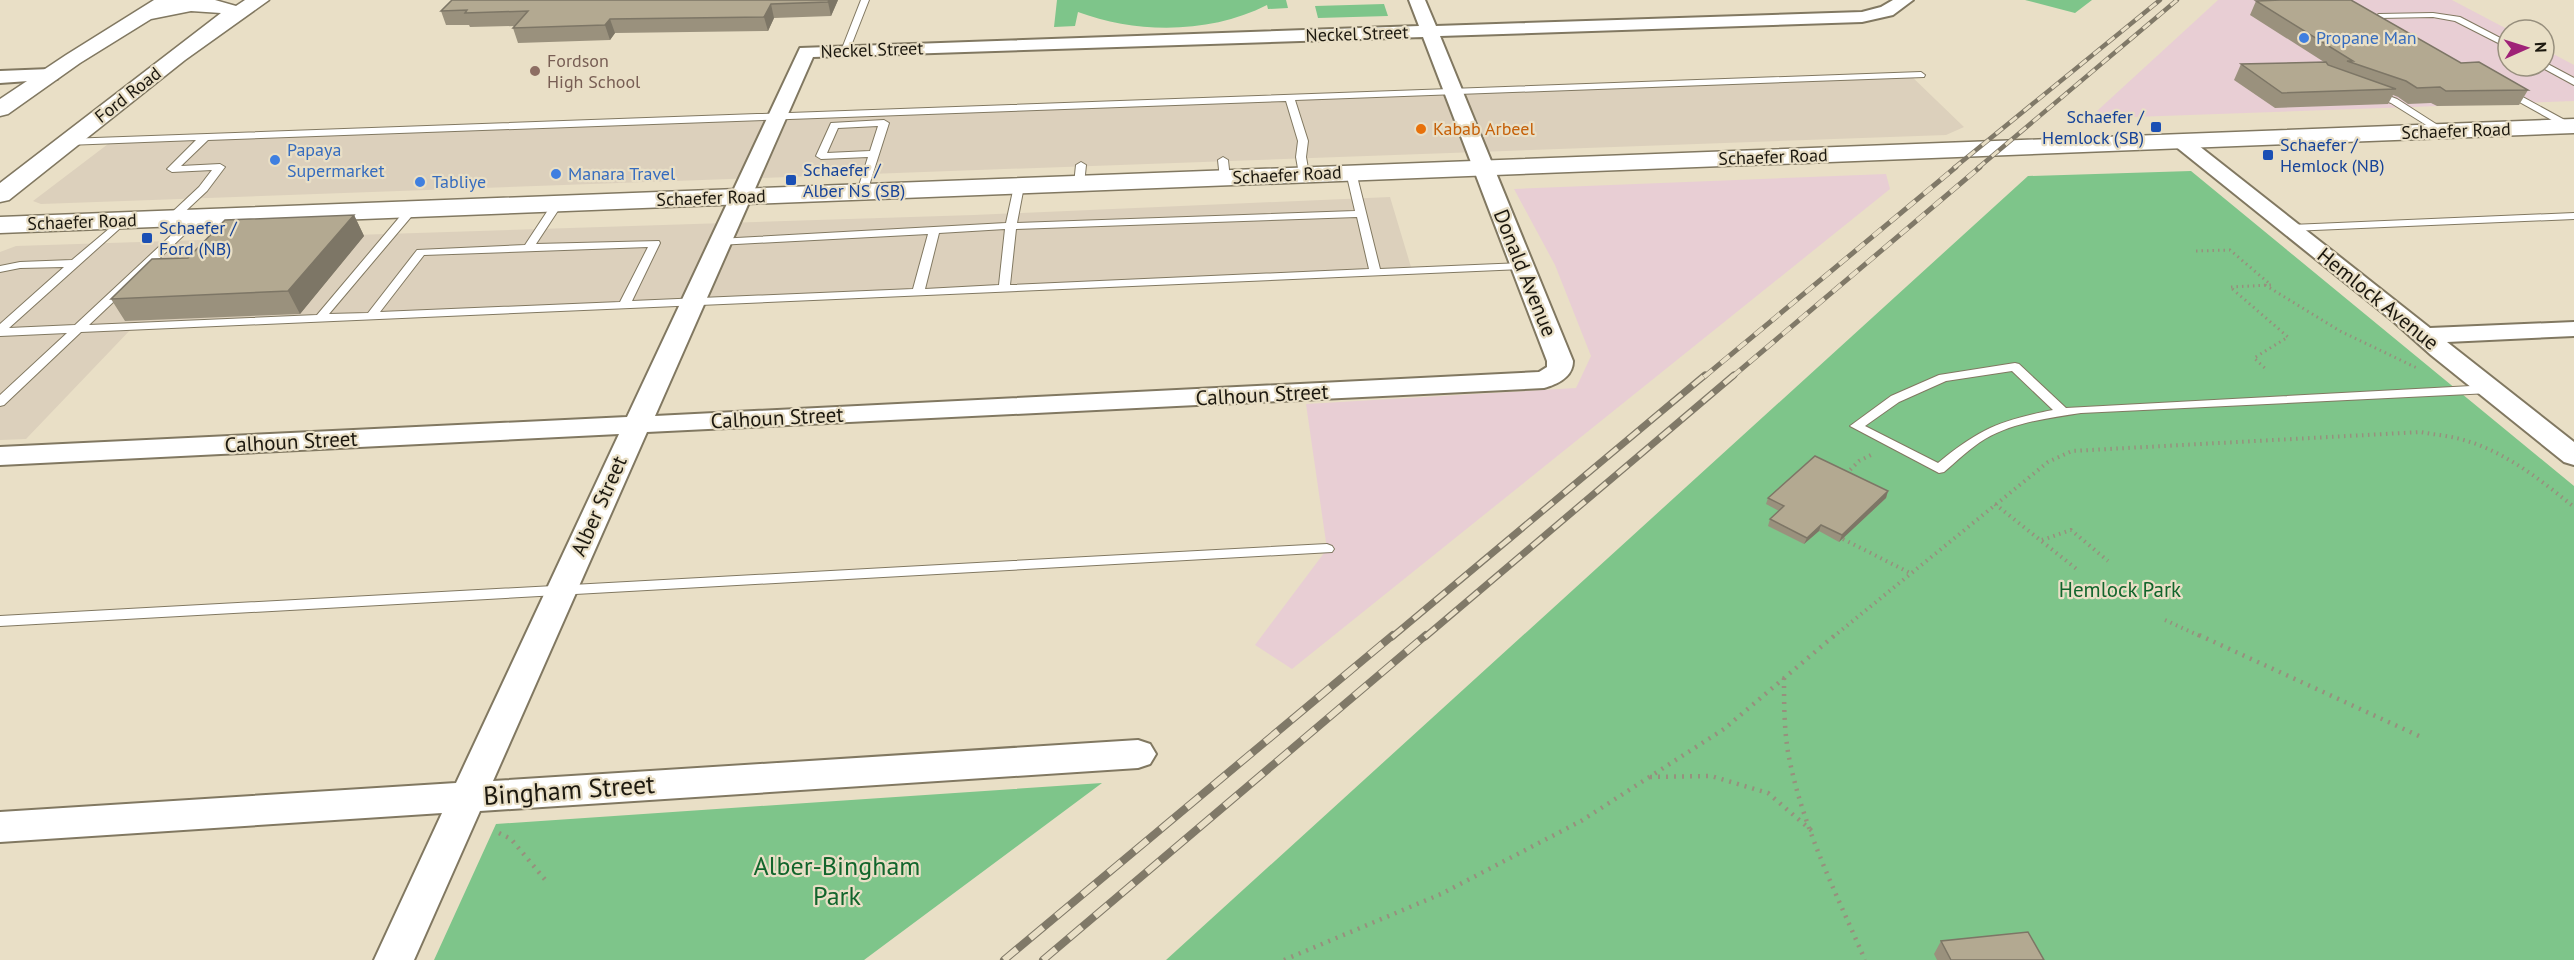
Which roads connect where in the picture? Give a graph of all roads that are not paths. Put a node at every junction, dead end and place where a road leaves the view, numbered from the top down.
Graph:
1 (168, 0) edge
2 (258, 0) edge
3 (865, 0) edge
4 (1417, 0) edge
5 (1905, 0) edge
6 (2369, 11) edge
7 (2379, 16) junction
8 (229, 18) junction
9 (126, 24) junction
10 (2399, 28) edge
11 (1430, 32) junction
12 (2496, 39) edge
13 (845, 51) junction
14 (806, 52) joint
15 (2556, 72) edge
16 (50, 75) junction
17 (1921, 75) dead end
18 (0, 77) edge
19 (2574, 82) edge
20 (2500, 87) edge
21 (2365, 90) edge
22 (1453, 93) junction
23 (1290, 99) junction
24 (0, 109) edge
25 (776, 116) junction
26 (2571, 126) edge
27 (2442, 131) junction
28 (205, 137) junction
29 (67, 142) junction
30 (2182, 142) junction
31 (875, 154) junction
32 (1482, 168) junction
33 (1351, 172) junction
34 (1304, 174) junction
35 (1019, 186) junction
36 (862, 192) junction
37 (0, 195) edge
38 (738, 197) junction
39 (558, 203) junction
40 (411, 209) junction
41 (1361, 214) junction
42 (2574, 216) edge
43 (197, 217) junction
44 (172, 218) junction
45 (123, 220) junction
46 (0, 225) edge
47 (1011, 226) junction
48 (2291, 228) junction
49 (934, 230) junction
50 (718, 242) junction
51 (528, 248) junction
52 (76, 262) junction
53 (1522, 266) junction
54 (0, 269) edge
55 (1375, 272) junction
56 (1004, 288) junction
57 (918, 292) junction
58 (691, 302) junction
59 (624, 305) junction
60 (371, 316) junction
61 (320, 318) junction
62 (78, 328) junction
63 (2574, 329) edge
64 (0, 331) edge
65 (2425, 336) junction
66 (1552, 376) joint
67 (2490, 389) junction
68 (0, 402) edge
69 (2063, 412) junction
70 (636, 425) junction
71 (0, 456) edge
72 (2574, 456) edge
73 (1328, 549) dead end
74 (561, 589) junction
75 (0, 621) edge
76 (1138, 754) dead end
77 (468, 796) junction
78 (0, 827) edge
79 (394, 960) edge

1 - 9 main road
2 - 8 main road, Ford Road
3 - 13 lane
4 - 11 street, Donald Avenue
5 - 11 street, Neckel Street
6 - 7 lane
7 - 10 lane
7 - 12 lane
8 - 9 main road
8 - 29 main road, Ford Road
9 - 16 main road
11 - 13 street, Neckel Street
11 - 22 street, Donald Avenue
13 - 14 street, Neckel Street
14 - 25 street, Alber Street
15 - 19 lane
16 - 18 street
16 - 24 main road
17 - 22 lane
20 - 26 lane
21 - 27 lane
22 - 23 lane
22 - 32 street, Donald Avenue
23 - 25 lane
23 - 34 lane
25 - 28 lane
25 - 38 street, Alber Street
26 - 27 main road, Schaefer Road
27 - 30 main road, Schaefer Road
28 - 29 lane
28 - 44 lane
29 - 37 main road, Ford Road
30 - 32 main road, Schaefer Road
30 - 48 street, Hemlock Avenue
31 - 31 lane
31 - 36 lane
32 - 33 main road, Schaefer Road
32 - 53 street, Donald Avenue
33 - 34 main road, Schaefer Road
33 - 41 lane
34 - 35 main road, Schaefer Road
35 - 36 main road, Schaefer Road
35 - 47 lane
36 - 38 main road, Schaefer Road
38 - 39 main road, Schaefer Road
38 - 50 street, Alber Street
39 - 40 main road, Schaefer Road
39 - 51 lane
40 - 43 main road, Schaefer Road
40 - 61 lane
41 - 47 lane
41 - 55 lane
42 - 48 lane
43 - 44 main road, Schaefer Road
43 - 62 lane
44 - 45 main road, Schaefer Road
45 - 46 main road, Schaefer Road
45 - 52 lane
47 - 49 lane
47 - 56 lane
48 - 65 street, Hemlock Avenue
49 - 50 lane
49 - 57 lane
50 - 58 street, Alber Street
51 - 59 lane
51 - 60 lane
52 - 54 lane
52 - 64 lane
53 - 55 lane
53 - 66 street, Donald Avenue
55 - 56 lane
56 - 57 lane
57 - 58 lane
58 - 59 lane
58 - 70 street, Alber Street
59 - 60 lane
60 - 61 lane
61 - 62 lane
62 - 64 lane
62 - 68 lane
63 - 65 street
65 - 67 street, Hemlock Avenue
66 - 70 street, Calhoun Street
67 - 69 lane
67 - 72 street, Hemlock Avenue
69 - 69 lane
70 - 71 street, Calhoun Street
70 - 74 street, Alber Street
73 - 74 lane
74 - 75 lane
74 - 77 street, Alber Street
76 - 77 street, Bingham Street
77 - 78 street, Bingham Street
77 - 79 street, Alber Street

